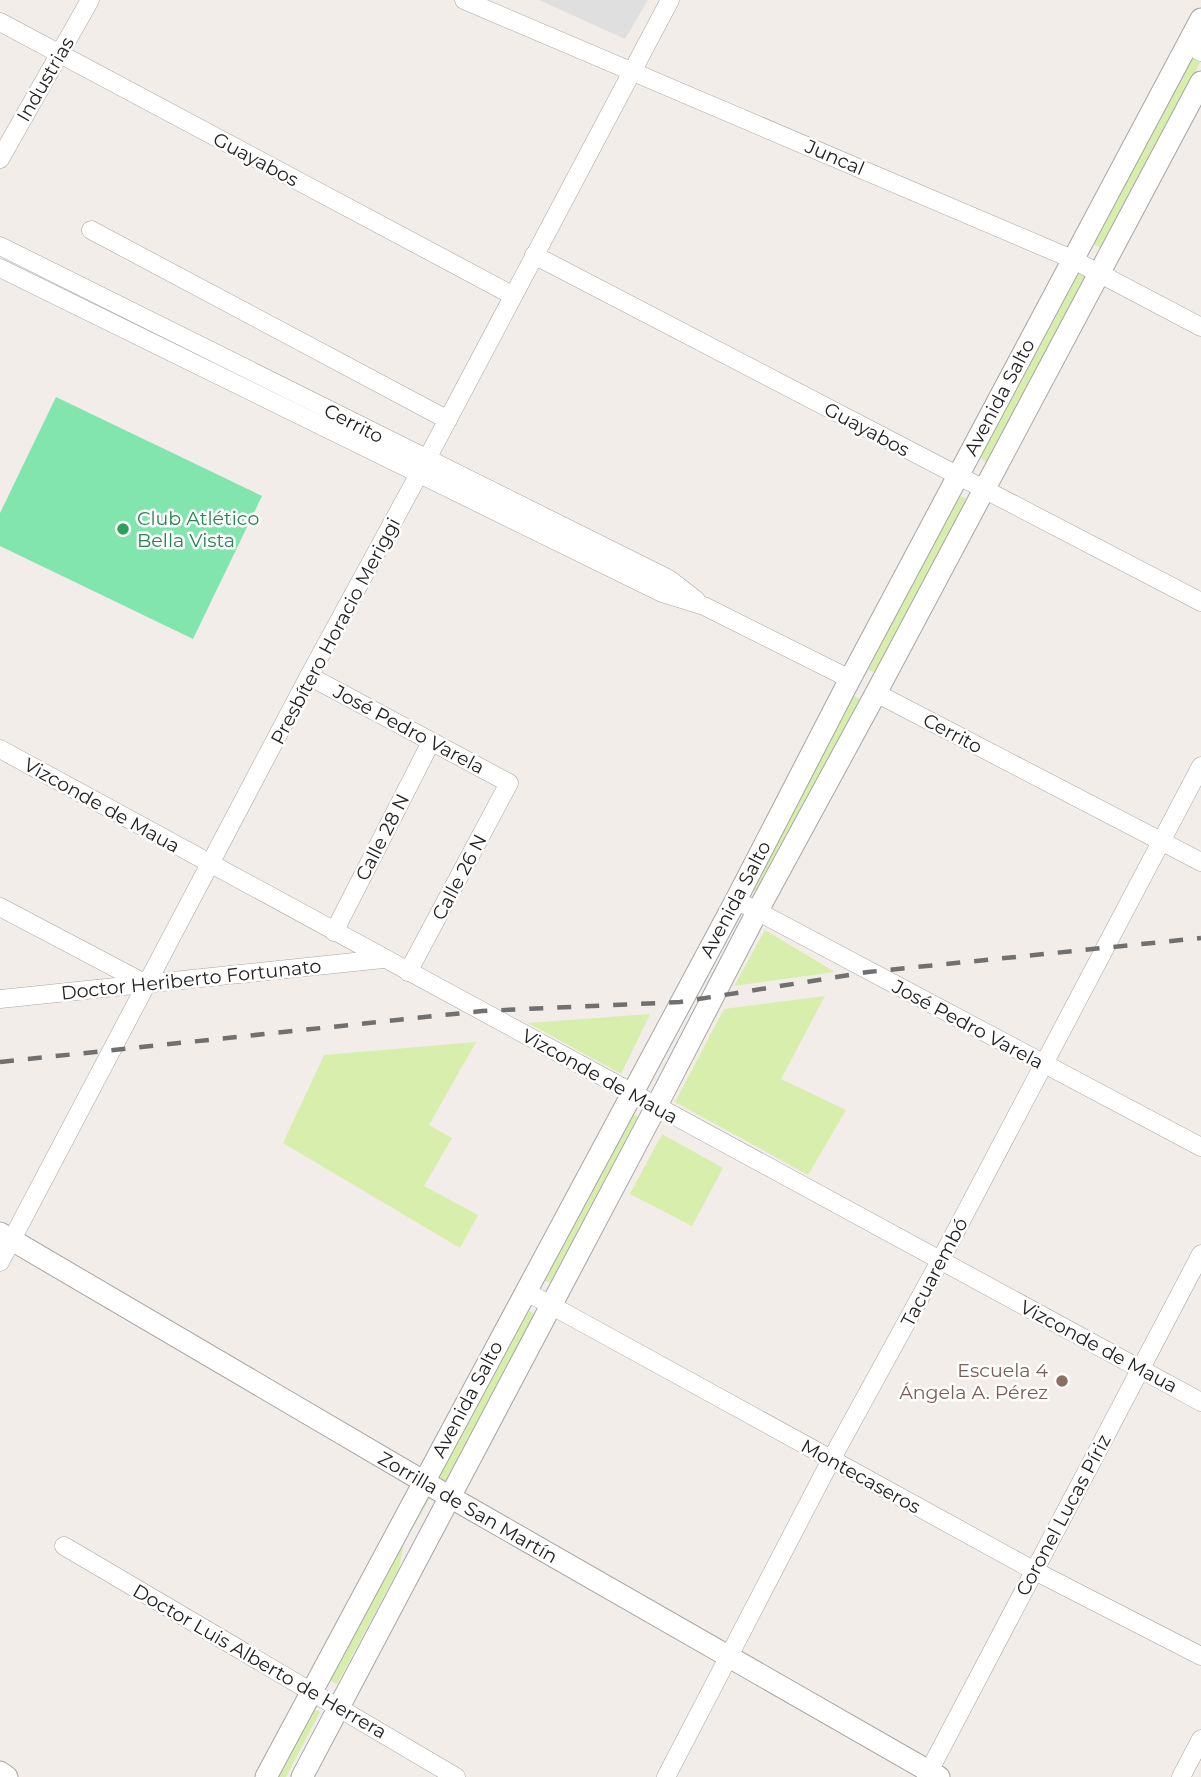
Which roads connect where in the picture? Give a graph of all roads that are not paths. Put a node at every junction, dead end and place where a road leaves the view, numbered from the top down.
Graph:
1 (90, 0) edge
2 (464, 0) edge
3 (670, 0) edge
4 (1201, 19) edge
5 (0, 22) edge
6 (1194, 48) edge
7 (59, 55) junction
8 (633, 70) junction
9 (1201, 82) edge
10 (0, 159) edge
11 (91, 230) dead end
12 (0, 246) edge
13 (534, 255) junction
14 (1072, 259) junction
15 (0, 268) edge
16 (1100, 273) junction
17 (512, 295) junction
18 (1201, 327) edge
19 (448, 420) junction
20 (423, 467) junction
21 (958, 476) junction
22 (984, 490) junction
23 (1201, 602) edge
24 (309, 676) junction
25 (850, 679) junction
26 (876, 693) junction
27 (431, 742) junction
28 (0, 749) edge
29 (1201, 766) edge
30 (509, 783) joint
31 (1162, 842) junction
32 (1201, 862) edge
33 (211, 864) junction
34 (736, 900) junction
35 (0, 907) edge
36 (757, 912) junction
37 (334, 932) junction
38 (383, 959) junction
39 (408, 972) junction
40 (146, 984) junction
41 (0, 999) edge
42 (1044, 1064) junction
43 (631, 1093) junction
44 (656, 1107) junction
45 (1201, 1147) edge
46 (6, 1236) edge
47 (1201, 1254) edge
48 (940, 1261) junction
49 (0, 1262) edge
50 (525, 1291) junction
51 (552, 1303) junction
52 (1141, 1369) junction
53 (1201, 1402) edge
54 (831, 1460) junction
55 (423, 1482) junction
56 (450, 1497) junction
57 (64, 1546) dead end
58 (1033, 1570) junction
59 (1201, 1656) edge
60 (729, 1658) junction
61 (312, 1691) junction
62 (339, 1707) junction
63 (1201, 1739) edge
64 (0, 1772) edge
65 (931, 1775) edge
66 (7, 1777) edge
67 (266, 1777) edge
68 (302, 1777) edge
69 (456, 1777) edge
70 (666, 1777) edge
71 (1181, 1777) edge

1 - 7 street, Industrias
2 - 8 street, Juncal
3 - 8 street, Presbítero Horacio Meriggi
4 - 6 street, Avenida Salto
5 - 7 street, Guayabos
6 - 14 street, Avenida Salto
7 - 10 street, Industrias
7 - 17 street, Guayabos
8 - 13 street, Presbítero Horacio Meriggi
8 - 14 street, Juncal
9 - 16 street, Avenida Salto
11 - 19 street
12 - 20 street, Cerrito
13 - 17 street, Presbítero Horacio Meriggi
13 - 21 street, Guayabos
14 - 16 street, Juncal
14 - 21 street, Avenida Salto
15 - 20 street, Cerrito
16 - 18 street, Juncal
16 - 22 street, Avenida Salto
17 - 19 street, Presbítero Horacio Meriggi
19 - 20 street, Presbítero Horacio Meriggi
20 - 24 street, Presbítero Horacio Meriggi
20 - 25 street, Cerrito
21 - 22 street, Guayabos
21 - 25 street, Avenida Salto
22 - 23 street, Guayabos
22 - 26 street, Avenida Salto
24 - 27 street, José Pedro Varela
24 - 33 street, Presbítero Horacio Meriggi
25 - 26 street, Cerrito
25 - 34 street, Avenida Salto
26 - 31 street, Cerrito
26 - 36 street, Avenida Salto
27 - 30 street, José Pedro Varela
27 - 37 street, Calle 28 N
28 - 33 street, Vizconde de Maua
29 - 31 street, Tacuarembó
30 - 39 street, Calle 26 N
31 - 32 street, Cerrito
31 - 42 street, Tacuarembó
33 - 37 street, Vizconde de Maua
33 - 40 street, Presbítero Horacio Meriggi
34 - 36 street, José Pedro Varela
34 - 43 street, Avenida Salto
35 - 40 street
36 - 42 street, José Pedro Varela
36 - 44 street, Avenida Salto
37 - 38 street, Vizconde de Maua
38 - 39 street, Vizconde de Maua
38 - 40 street, Doctor Heriberto Fortunato
39 - 43 street, Vizconde de Maua
40 - 41 street, Doctor Heriberto Fortunato
40 - 46 street, Presbítero Horacio Meriggi
42 - 45 street, José Pedro Varela
42 - 48 street, Tacuarembó
43 - 44 street, Vizconde de Maua
43 - 50 street, Avenida Salto
44 - 48 street, Vizconde de Maua
44 - 51 street, Avenida Salto
46 - 49 street, Presbítero Horacio Meriggi
46 - 55 street, Zorrilla de San Martín
47 - 52 street, Coronel Lucas Píriz
48 - 52 street, Vizconde de Maua
48 - 54 street, Tacuarembó
50 - 51 street, Montecaseros
50 - 55 street, Avenida Salto
51 - 54 street, Montecaseros
51 - 56 street, Avenida Salto
52 - 53 street, Vizconde de Maua
52 - 58 street, Coronel Lucas Píriz
54 - 58 street, Montecaseros
54 - 60 street, Tacuarembó
55 - 56 street, Zorrilla de San Martín
55 - 61 street, Avenida Salto
56 - 60 street, Zorrilla de San Martín
56 - 62 street, Avenida Salto
57 - 61 street, Doctor Luis Alberto de Herrera
58 - 59 street, Montecaseros
58 - 65 street, Coronel Lucas Píriz
60 - 65 street, Zorrilla de San Martín
60 - 70 street, Tacuarembó
61 - 62 street, Doctor Luis Alberto de Herrera
61 - 67 street, Avenida Salto
62 - 68 street, Avenida Salto
62 - 69 street, Doctor Luis Alberto de Herrera
63 - 71 street
64 - 66 street

